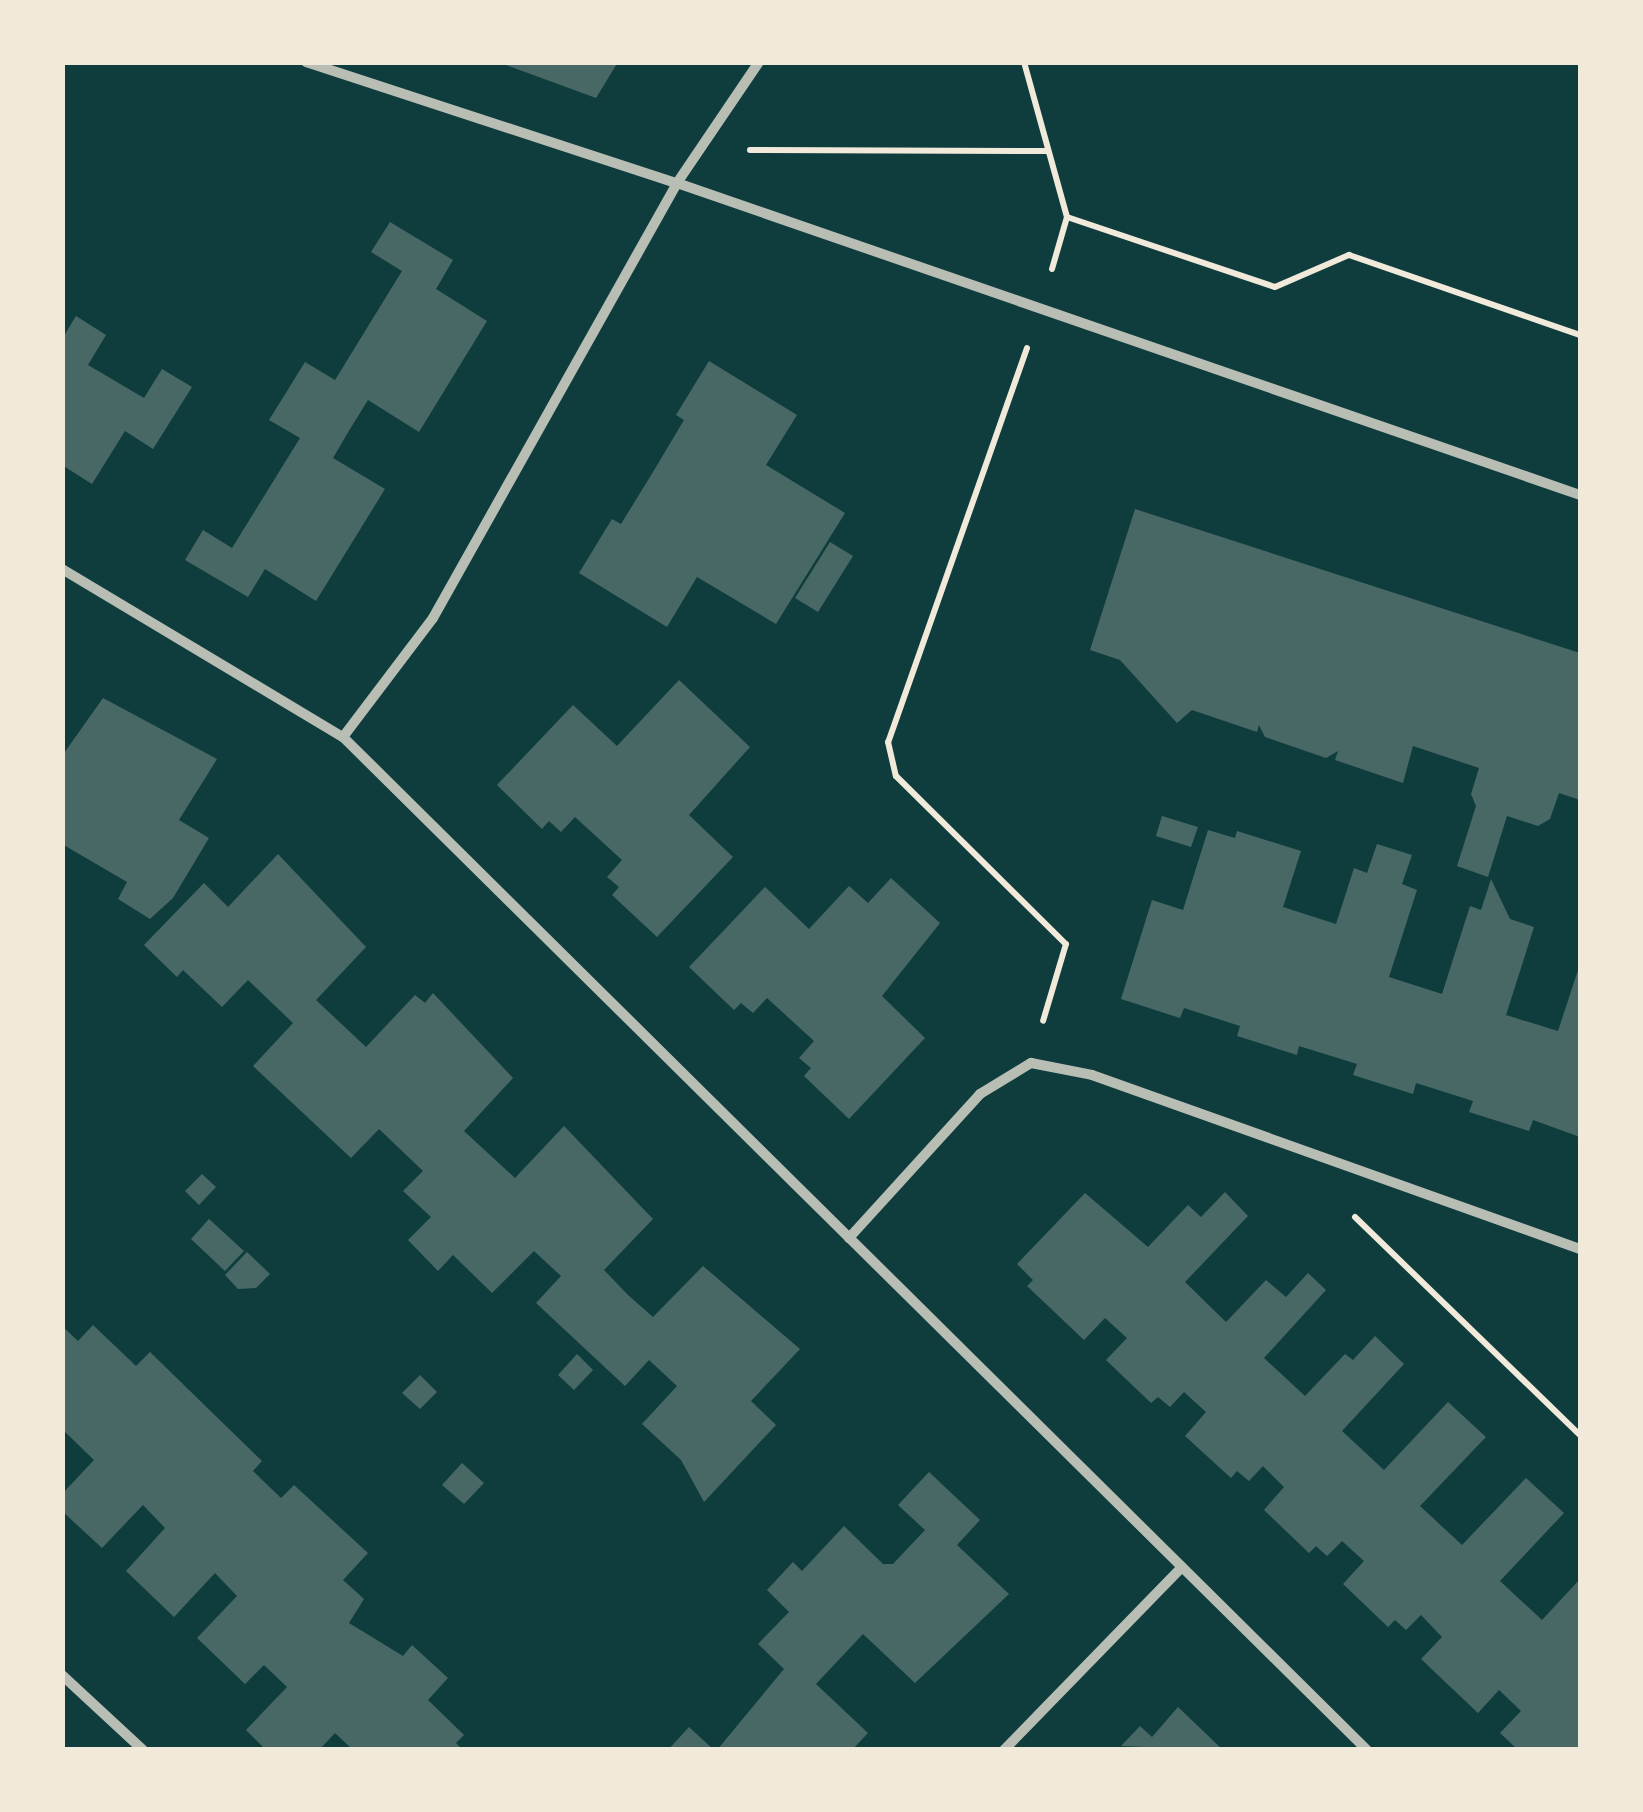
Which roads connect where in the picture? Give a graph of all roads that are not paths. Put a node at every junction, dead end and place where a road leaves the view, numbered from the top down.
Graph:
1 (306, 62) edge
2 (759, 62) edge
3 (677, 183) junction
4 (1580, 494) edge
5 (62, 568) edge
6 (343, 736) junction
7 (849, 1238) junction
8 (1580, 1249) edge
9 (1182, 1567) junction
10 (62, 1674) edge
11 (143, 1750) edge
12 (1004, 1750) edge
13 (1366, 1750) edge

1 - 3 street
2 - 3 street
3 - 4 street
3 - 6 street
5 - 6 street
6 - 7 street
7 - 8 street
7 - 9 street
9 - 12 street
9 - 13 street
10 - 11 street

